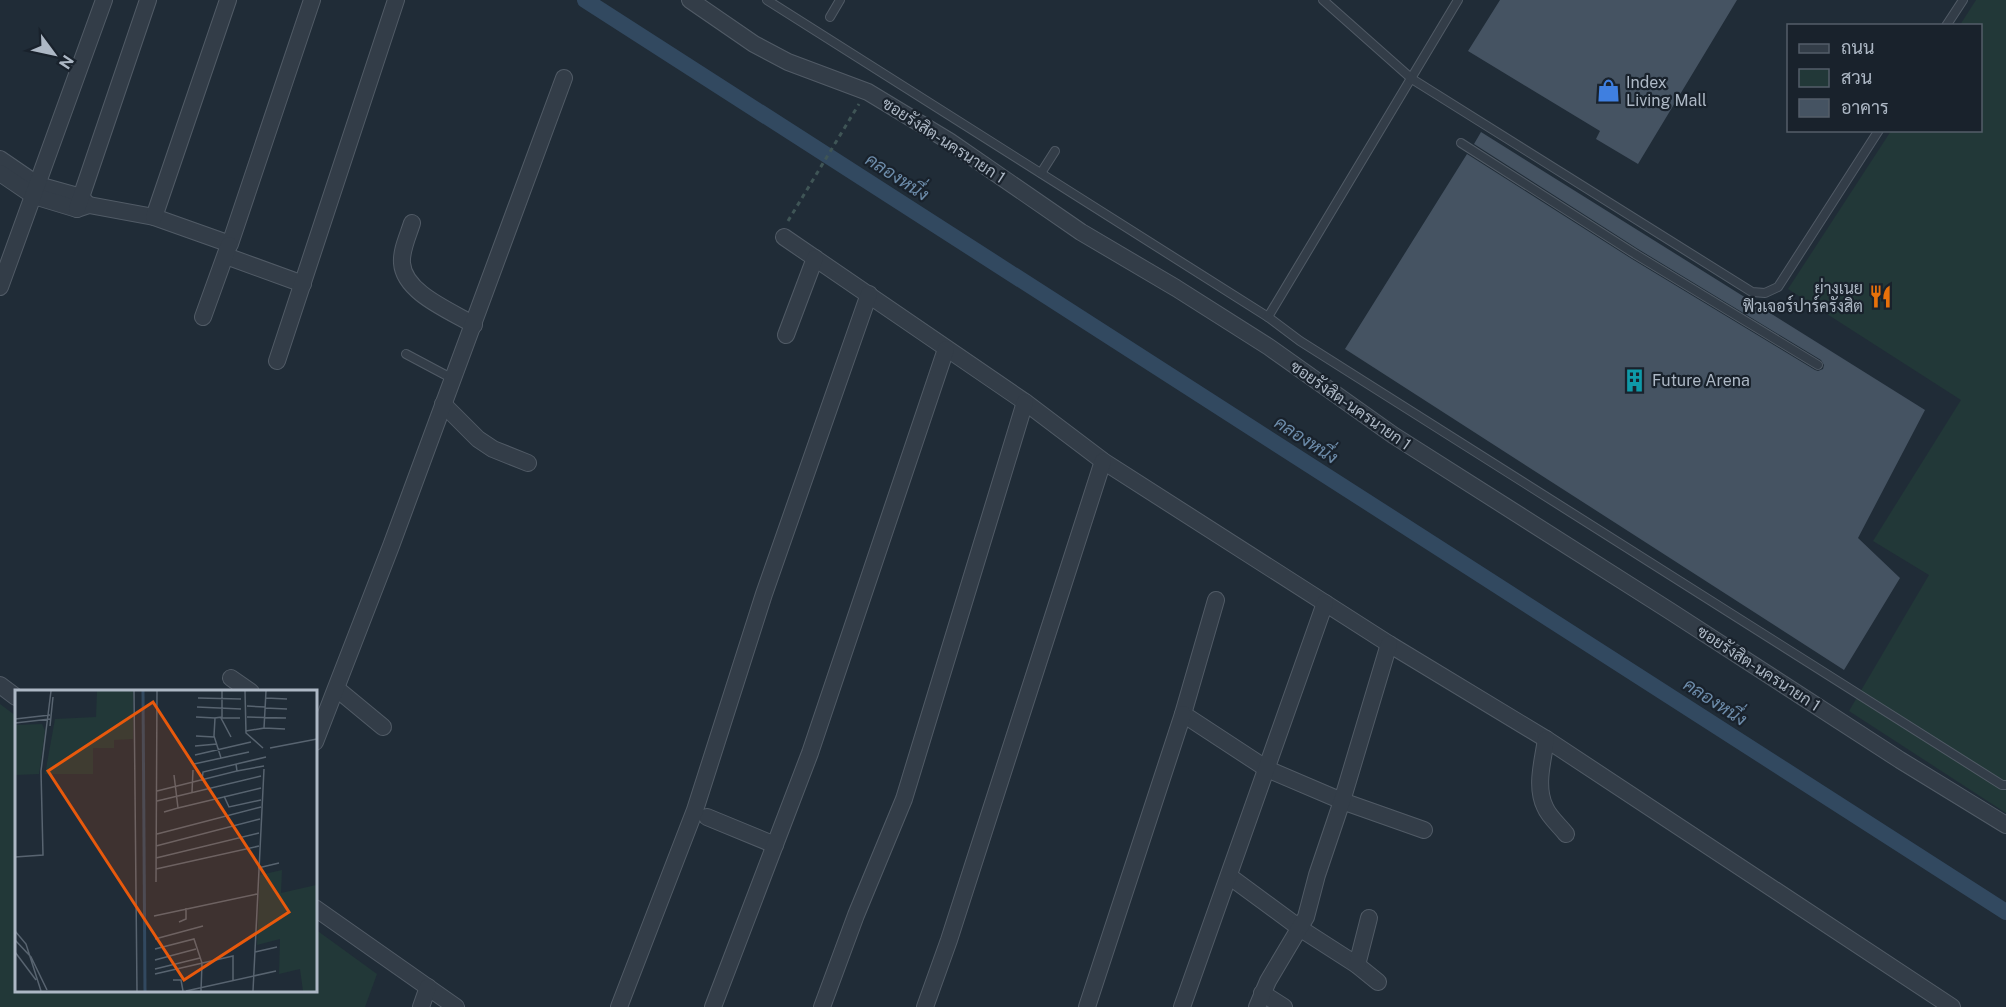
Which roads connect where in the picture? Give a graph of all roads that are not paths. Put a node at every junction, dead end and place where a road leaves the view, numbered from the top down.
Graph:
1 (104, 0) edge
2 (148, 0) edge
3 (228, 0) edge
4 (312, 0) edge
5 (396, 0) edge
6 (690, 0) edge
7 (767, 0) edge
8 (840, 0) edge
9 (1323, 0) edge
10 (1458, 0) edge
11 (1962, 0) edge
12 (830, 17) dead end
13 (1947, 24) edge
14 (564, 78) dead end
15 (1412, 79) junction
16 (1878, 132) edge
17 (1461, 143) dead end
18 (1055, 151) dead end
19 (0, 159) edge
20 (0, 173) edge
21 (1041, 173) junction
22 (36, 191) junction
23 (82, 204) junction
24 (154, 217) junction
25 (412, 223) dead end
26 (784, 237) dead end
27 (228, 250) junction
28 (815, 258) junction
29 (303, 284) junction
30 (0, 287) edge
31 (869, 294) junction
32 (202, 317) dead end
33 (1268, 317) junction
34 (474, 325) junction
35 (786, 335) dead end
36 (946, 349) junction
37 (406, 354) dead end
38 (278, 361) dead end
39 (1818, 365) dead end
40 (453, 379) junction
41 (1025, 402) junction
42 (443, 404) junction
43 (1103, 461) junction
44 (528, 463) dead end
45 (1216, 600) dead end
46 (1324, 603) junction
47 (1389, 644) junction
48 (231, 678) dead end
49 (0, 685) edge
50 (337, 688) junction
51 (248, 690) edge
52 (15, 696) edge
53 (1183, 714) junction
54 (383, 727) dead end
55 (316, 737) edge
56 (1546, 739) junction
57 (1267, 770) junction
58 (2006, 785) edge
59 (1342, 801) junction
60 (707, 817) dead end
61 (2006, 825) edge
62 (1424, 830) dead end
63 (1566, 834) dead end
64 (775, 845) junction
65 (1229, 876) junction
66 (316, 909) edge
67 (1369, 918) dead end
68 (1300, 929) junction
69 (1357, 965) junction
70 (1378, 982) dead end
71 (428, 987) junction
72 (1259, 1000) edge
73 (421, 1007) edge
74 (456, 1007) edge
75 (619, 1007) edge
76 (713, 1007) edge
77 (822, 1007) edge
78 (925, 1007) edge
79 (1087, 1007) edge
80 (1182, 1007) edge
81 (1284, 1007) edge
82 (1952, 1007) edge

1 - 22 street
2 - 23 street
3 - 24 street
4 - 27 street
5 - 29 street
6 - 61 street, ซอยรังสิต-นครนายก 1
7 - 21 lane
8 - 12 lane
9 - 15 lane
10 - 15 lane
11 - 13 lane
14 - 34 street
15 - 16 lane
15 - 33 lane
17 - 39 lane
18 - 21 lane
19 - 22 street
20 - 22 street
21 - 33 lane
22 - 23 street
22 - 30 street
23 - 24 street
24 - 27 street
25 - 34 street
26 - 28 street
27 - 29 street
27 - 32 street
28 - 31 street
28 - 35 street
29 - 38 street
31 - 36 street
31 - 75 street
33 - 58 lane
34 - 40 street
36 - 41 street
36 - 64 street
37 - 40 lane
40 - 42 street
41 - 43 street
41 - 77 street
42 - 44 street
42 - 50 street
43 - 46 street
43 - 78 street
45 - 53 street
46 - 47 street
46 - 57 street
47 - 56 street
47 - 59 street
48 - 51 street
49 - 52 street
50 - 54 street
50 - 55 street
53 - 57 street
53 - 79 street
56 - 63 street
56 - 82 street
57 - 59 street
57 - 65 street
59 - 62 street
59 - 68 street
60 - 64 street
64 - 76 street
65 - 68 street
65 - 80 street
66 - 71 street
67 - 69 street
68 - 69 street
68 - 72 street
69 - 70 street
71 - 73 street
71 - 74 street
72 - 81 street

